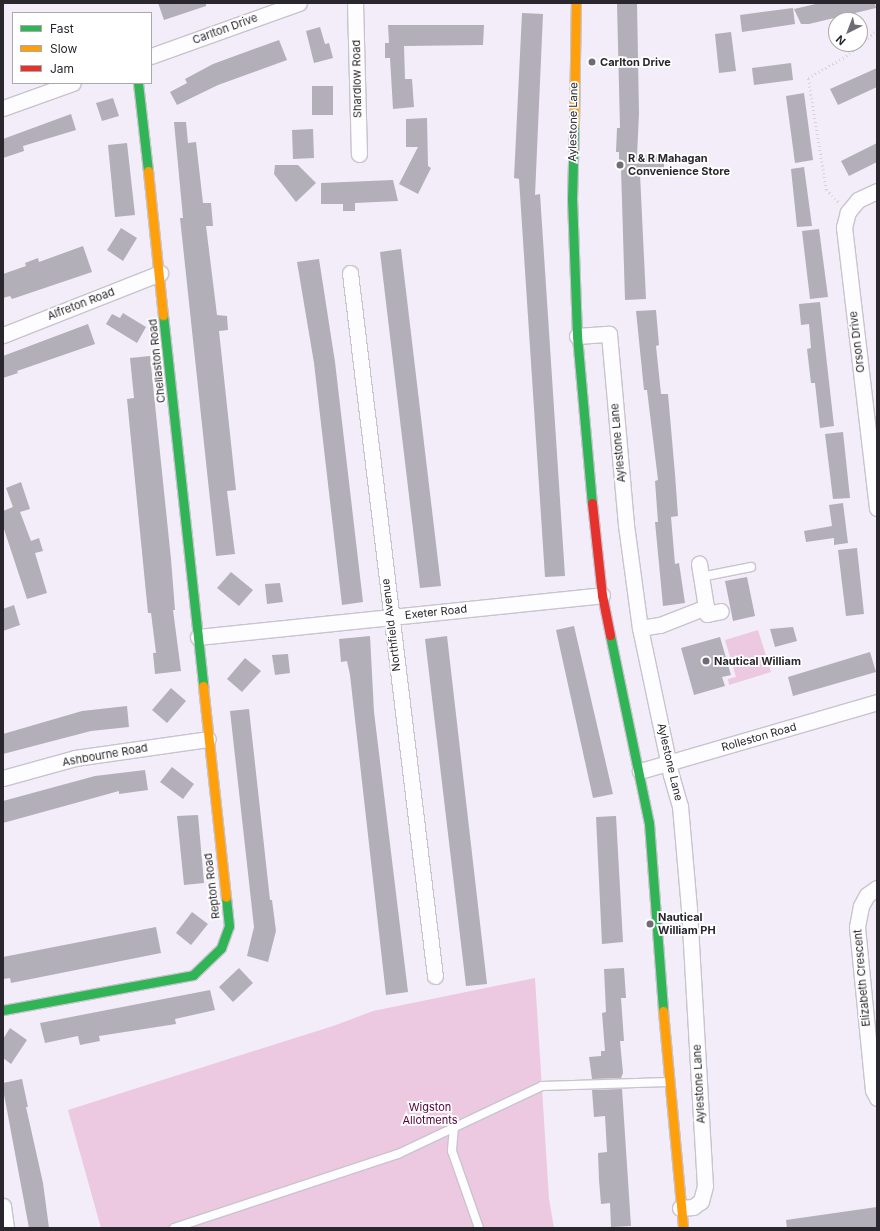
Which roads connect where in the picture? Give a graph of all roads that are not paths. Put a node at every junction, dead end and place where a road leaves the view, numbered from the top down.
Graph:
1 (299, 3) edge
2 (355, 3) edge
3 (576, 3) edge
4 (152, 56) edge
5 (70, 84) edge
6 (138, 84) edge
7 (3, 108) edge
8 (359, 154) dead end
9 (877, 191) edge
10 (160, 273) junction
11 (350, 273) dead end
12 (3, 335) edge
13 (577, 336) junction
14 (877, 508) edge
15 (751, 567) dead end
16 (700, 570) joint
17 (602, 595) junction
18 (706, 607) junction
19 (721, 611) dead end
20 (390, 617) junction
21 (640, 628) junction
22 (198, 637) junction
23 (876, 704) edge
24 (208, 740) junction
25 (669, 763) junction
26 (640, 771) junction
27 (3, 778) edge
28 (877, 888) edge
29 (435, 976) dead end
30 (3, 1010) edge
31 (669, 1082) junction
32 (877, 1098) edge
33 (454, 1127) junction
34 (3, 1206) edge
35 (680, 1208) junction
36 (6, 1228) edge
37 (174, 1228) edge
38 (479, 1228) edge
39 (683, 1228) edge

1 - 4 street, Carlton Drive
2 - 8 street, Shardlow Road
3 - 13 main road, Aylestone Lane
5 - 7 street
6 - 10 main road, Chellaston Road
9 - 14 street, Orson Drive
10 - 12 street, Alfreton Road
10 - 22 main road, Chellaston Road
11 - 20 street, Northfield Avenue
13 - 17 main road, Aylestone Lane
13 - 21 street, Aylestone Lane
15 - 16 lane
16 - 18 street
17 - 20 street, Exeter Road
17 - 26 main road, Aylestone Lane
18 - 19 street
18 - 21 street
20 - 22 street, Exeter Road
20 - 29 street, Northfield Avenue
21 - 25 street, Aylestone Lane
22 - 24 main road, Repton Road
23 - 25 street, Rolleston Road
24 - 27 street, Ashbourne Road
24 - 30 main road, Repton Road
25 - 26 street, Rolleston Road
25 - 35 street, Aylestone Lane
26 - 31 main road, Aylestone Lane
28 - 32 street, Elizabeth Crescent
31 - 33 lane
31 - 35 main road, Aylestone Lane
33 - 37 lane
33 - 38 lane
34 - 36 street
35 - 39 main road, Aylestone Lane

